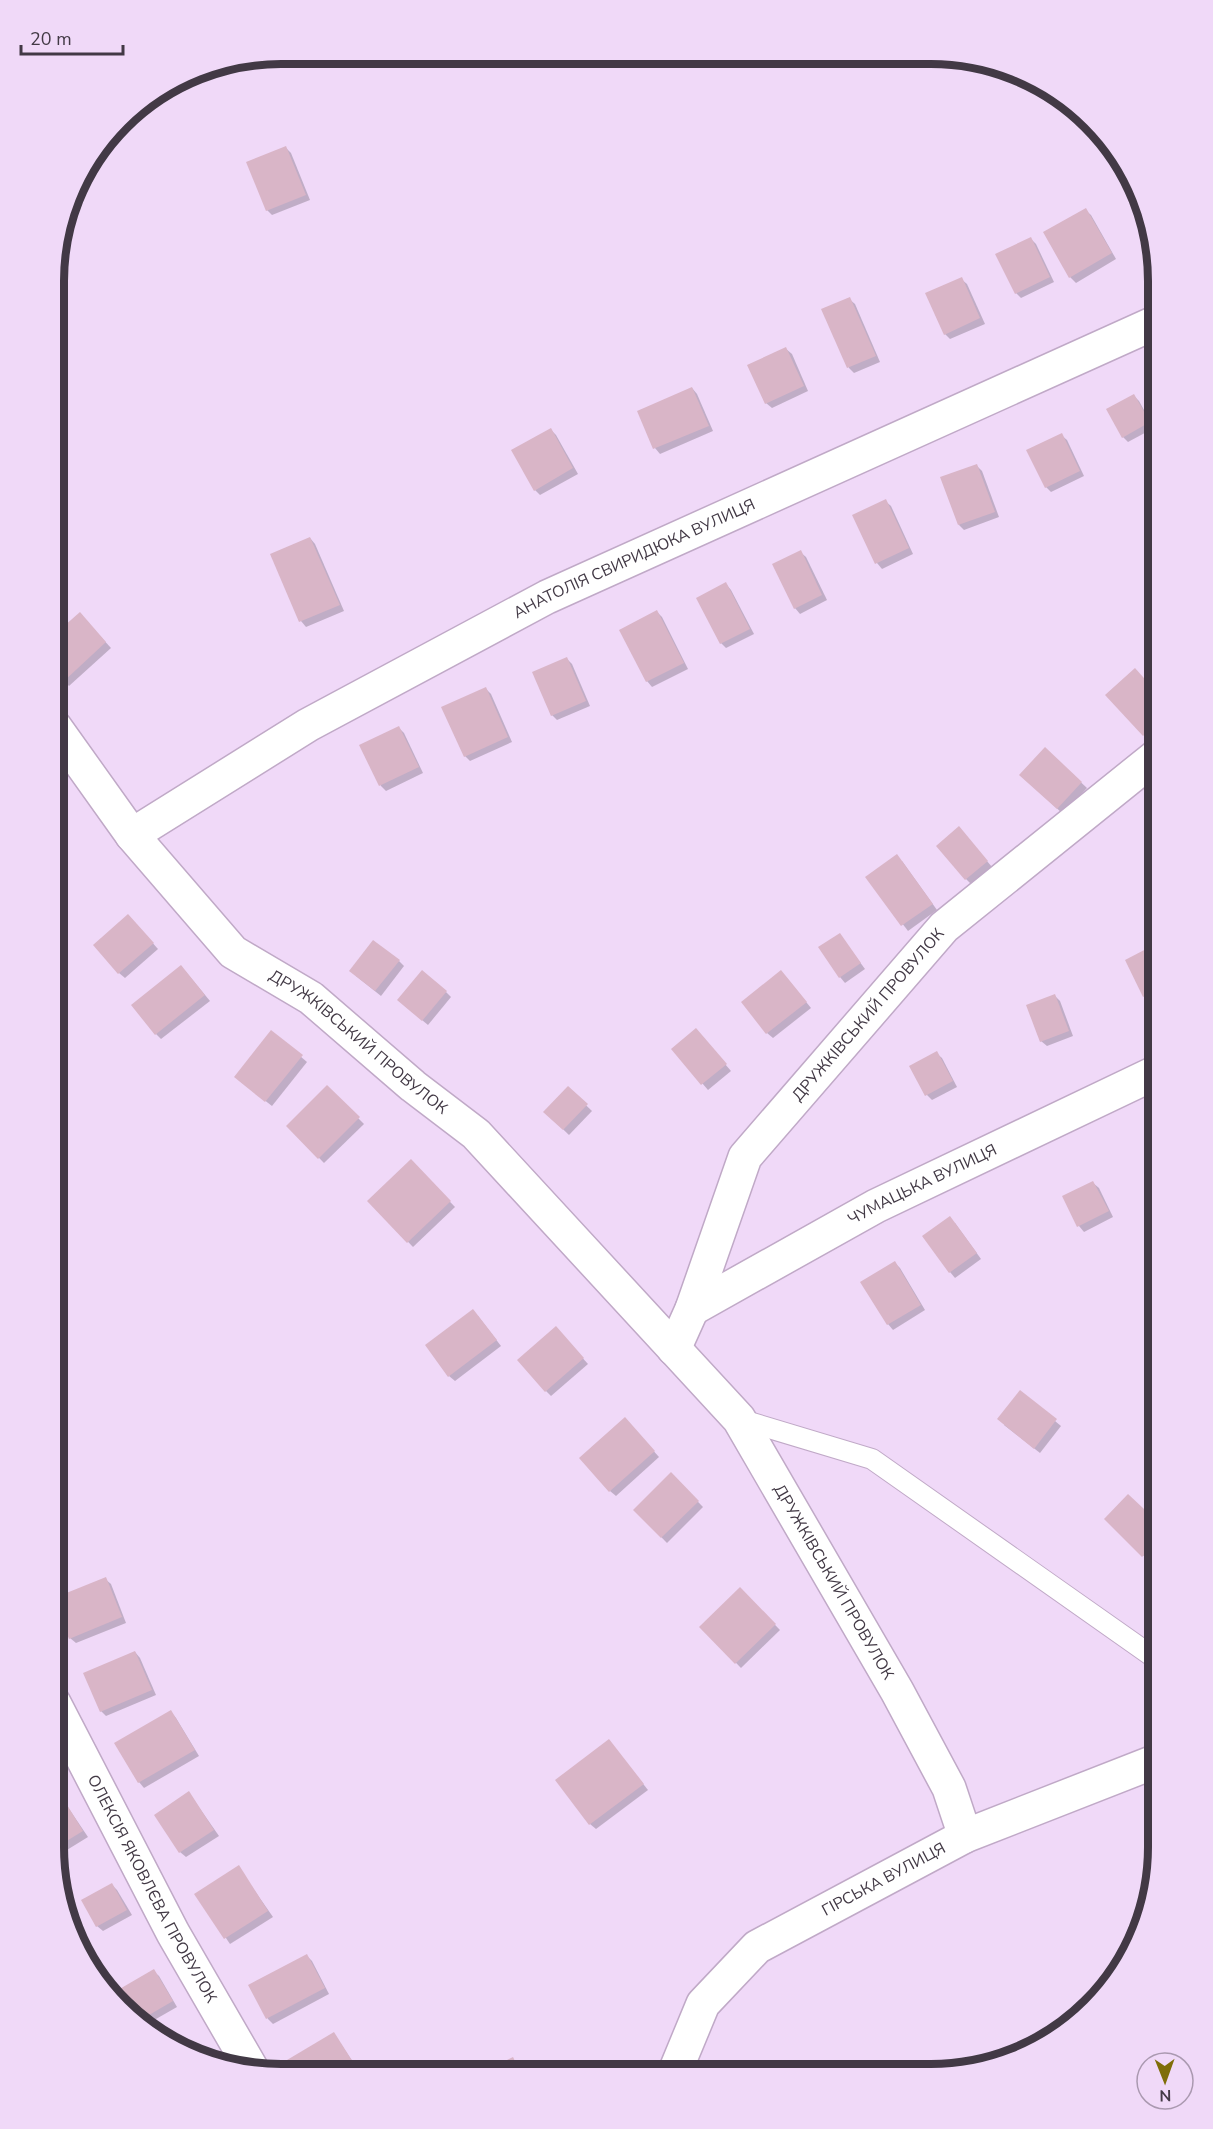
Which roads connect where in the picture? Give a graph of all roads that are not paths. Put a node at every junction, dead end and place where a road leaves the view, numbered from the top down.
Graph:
1 (1148, 326) edge
2 (64, 740) edge
3 (1148, 763) edge
4 (132, 835) junction
5 (1148, 1076) edge
6 (692, 1309) junction
7 (674, 1349) junction
8 (740, 1419) junction
9 (1148, 1653) edge
10 (64, 1722) edge
11 (1148, 1765) edge
12 (964, 1836) junction
13 (249, 2062) edge
14 (678, 2064) edge

1 - 4 street, АНАТОЛІЯ СВИРИДЮКА ВУЛИЦЯ
2 - 4 street, ДРУЖКІВСЬКИЙ ПРОВУЛОК
3 - 6 street, ДРУЖКІВСЬКИЙ ПРОВУЛОК
4 - 7 street, ДРУЖКІВСЬКИЙ ПРОВУЛОК
5 - 6 street, ЧУМАЦЬКА ВУЛИЦЯ
6 - 7 street, ДРУЖКІВСЬКИЙ ПРОВУЛОК
7 - 8 street, ДРУЖКІВСЬКИЙ ПРОВУЛОК
8 - 9 lane
8 - 12 street, ДРУЖКІВСЬКИЙ ПРОВУЛОК
10 - 13 street, ОЛЕКСІЯ ЯКОВЛЄВА ПРОВУЛОК
11 - 12 street, ГІРСЬКА ВУЛИЦЯ
12 - 14 street, ГІРСЬКА ВУЛИЦЯ

